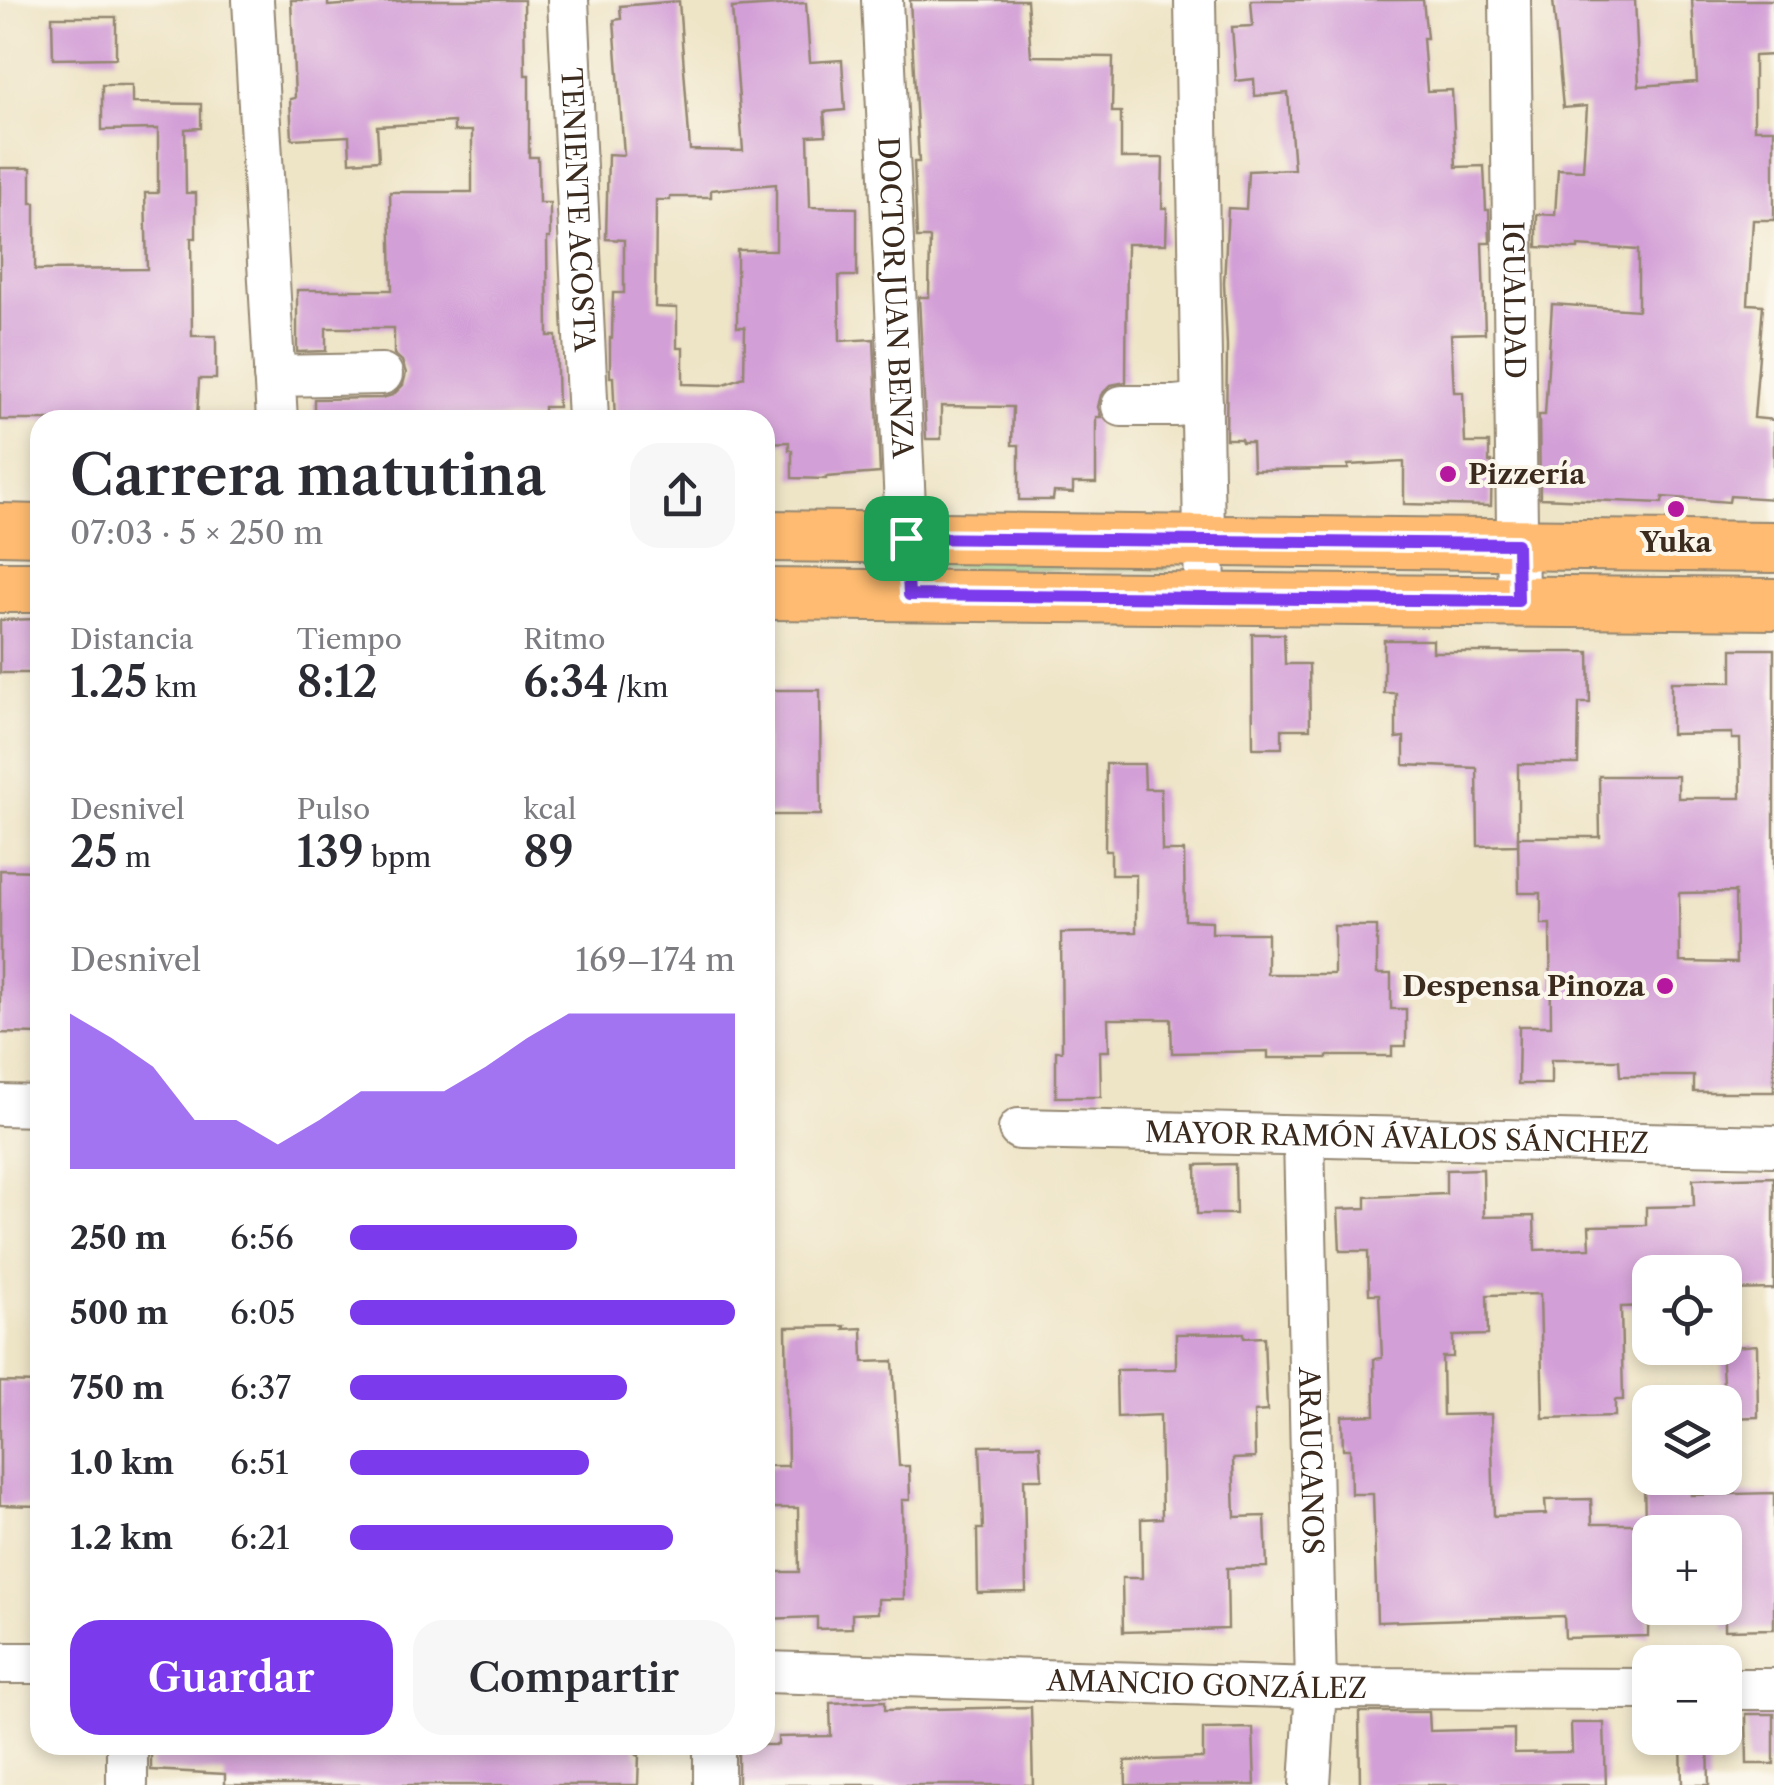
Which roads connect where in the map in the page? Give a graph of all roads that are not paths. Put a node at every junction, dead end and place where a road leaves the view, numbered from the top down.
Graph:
1 (253, 0) edge
2 (568, 0) edge
3 (882, 0) edge
4 (1195, 0) edge
5 (1510, 0) edge
6 (382, 374) dead end
7 (274, 376) junction
8 (1202, 403) junction
9 (1122, 406) dead end
10 (276, 410) edge
11 (588, 410) edge
12 (0, 529) edge
13 (30, 530) edge
14 (775, 536) edge
15 (906, 538) junction
16 (1204, 541) junction
17 (1517, 544) junction
18 (1774, 547) edge
19 (0, 587) edge
20 (30, 587) edge
21 (775, 594) edge
22 (909, 595) junction
23 (1205, 598) junction
24 (1518, 601) junction
25 (1774, 604) edge
26 (0, 1105) edge
27 (30, 1106) edge
28 (1020, 1130) dead end
29 (1304, 1136) junction
30 (1774, 1146) edge
31 (0, 1662) edge
32 (30, 1664) edge
33 (775, 1672) edge
34 (1316, 1688) junction
35 (1632, 1689) edge
36 (1742, 1689) edge
37 (1774, 1690) edge
38 (127, 1755) edge
39 (714, 1755) edge
40 (127, 1785) edge
41 (714, 1785) edge
42 (1310, 1785) edge

1 - 7 street
2 - 11 street, TENIENTE ACOSTA
3 - 15 street, DOCTOR JUAN BENZA
4 - 8 street
5 - 17 street, IGUALDAD
6 - 7 street
7 - 10 street
8 - 9 street
8 - 16 street
12 - 13 main road
14 - 15 main road
15 - 16 main road
15 - 22 street, DOCTOR JUAN BENZA
16 - 17 main road
16 - 23 street
17 - 18 main road
17 - 24 street, IGUALDAD
19 - 20 main road
21 - 22 main road
22 - 23 main road
23 - 24 main road
24 - 25 main road
26 - 27 street
28 - 29 street, MAYOR RAMÓN ÁVALOS SÁNCHEZ
29 - 30 street, MAYOR RAMÓN ÁVALOS SÁNCHEZ
29 - 34 street, ARAUCANOS
31 - 32 street
33 - 34 street, AMANCIO GONZÁLEZ
34 - 35 street, AMANCIO GONZÁLEZ
34 - 42 street, ARAUCANOS
36 - 37 street
38 - 40 street
39 - 41 street

